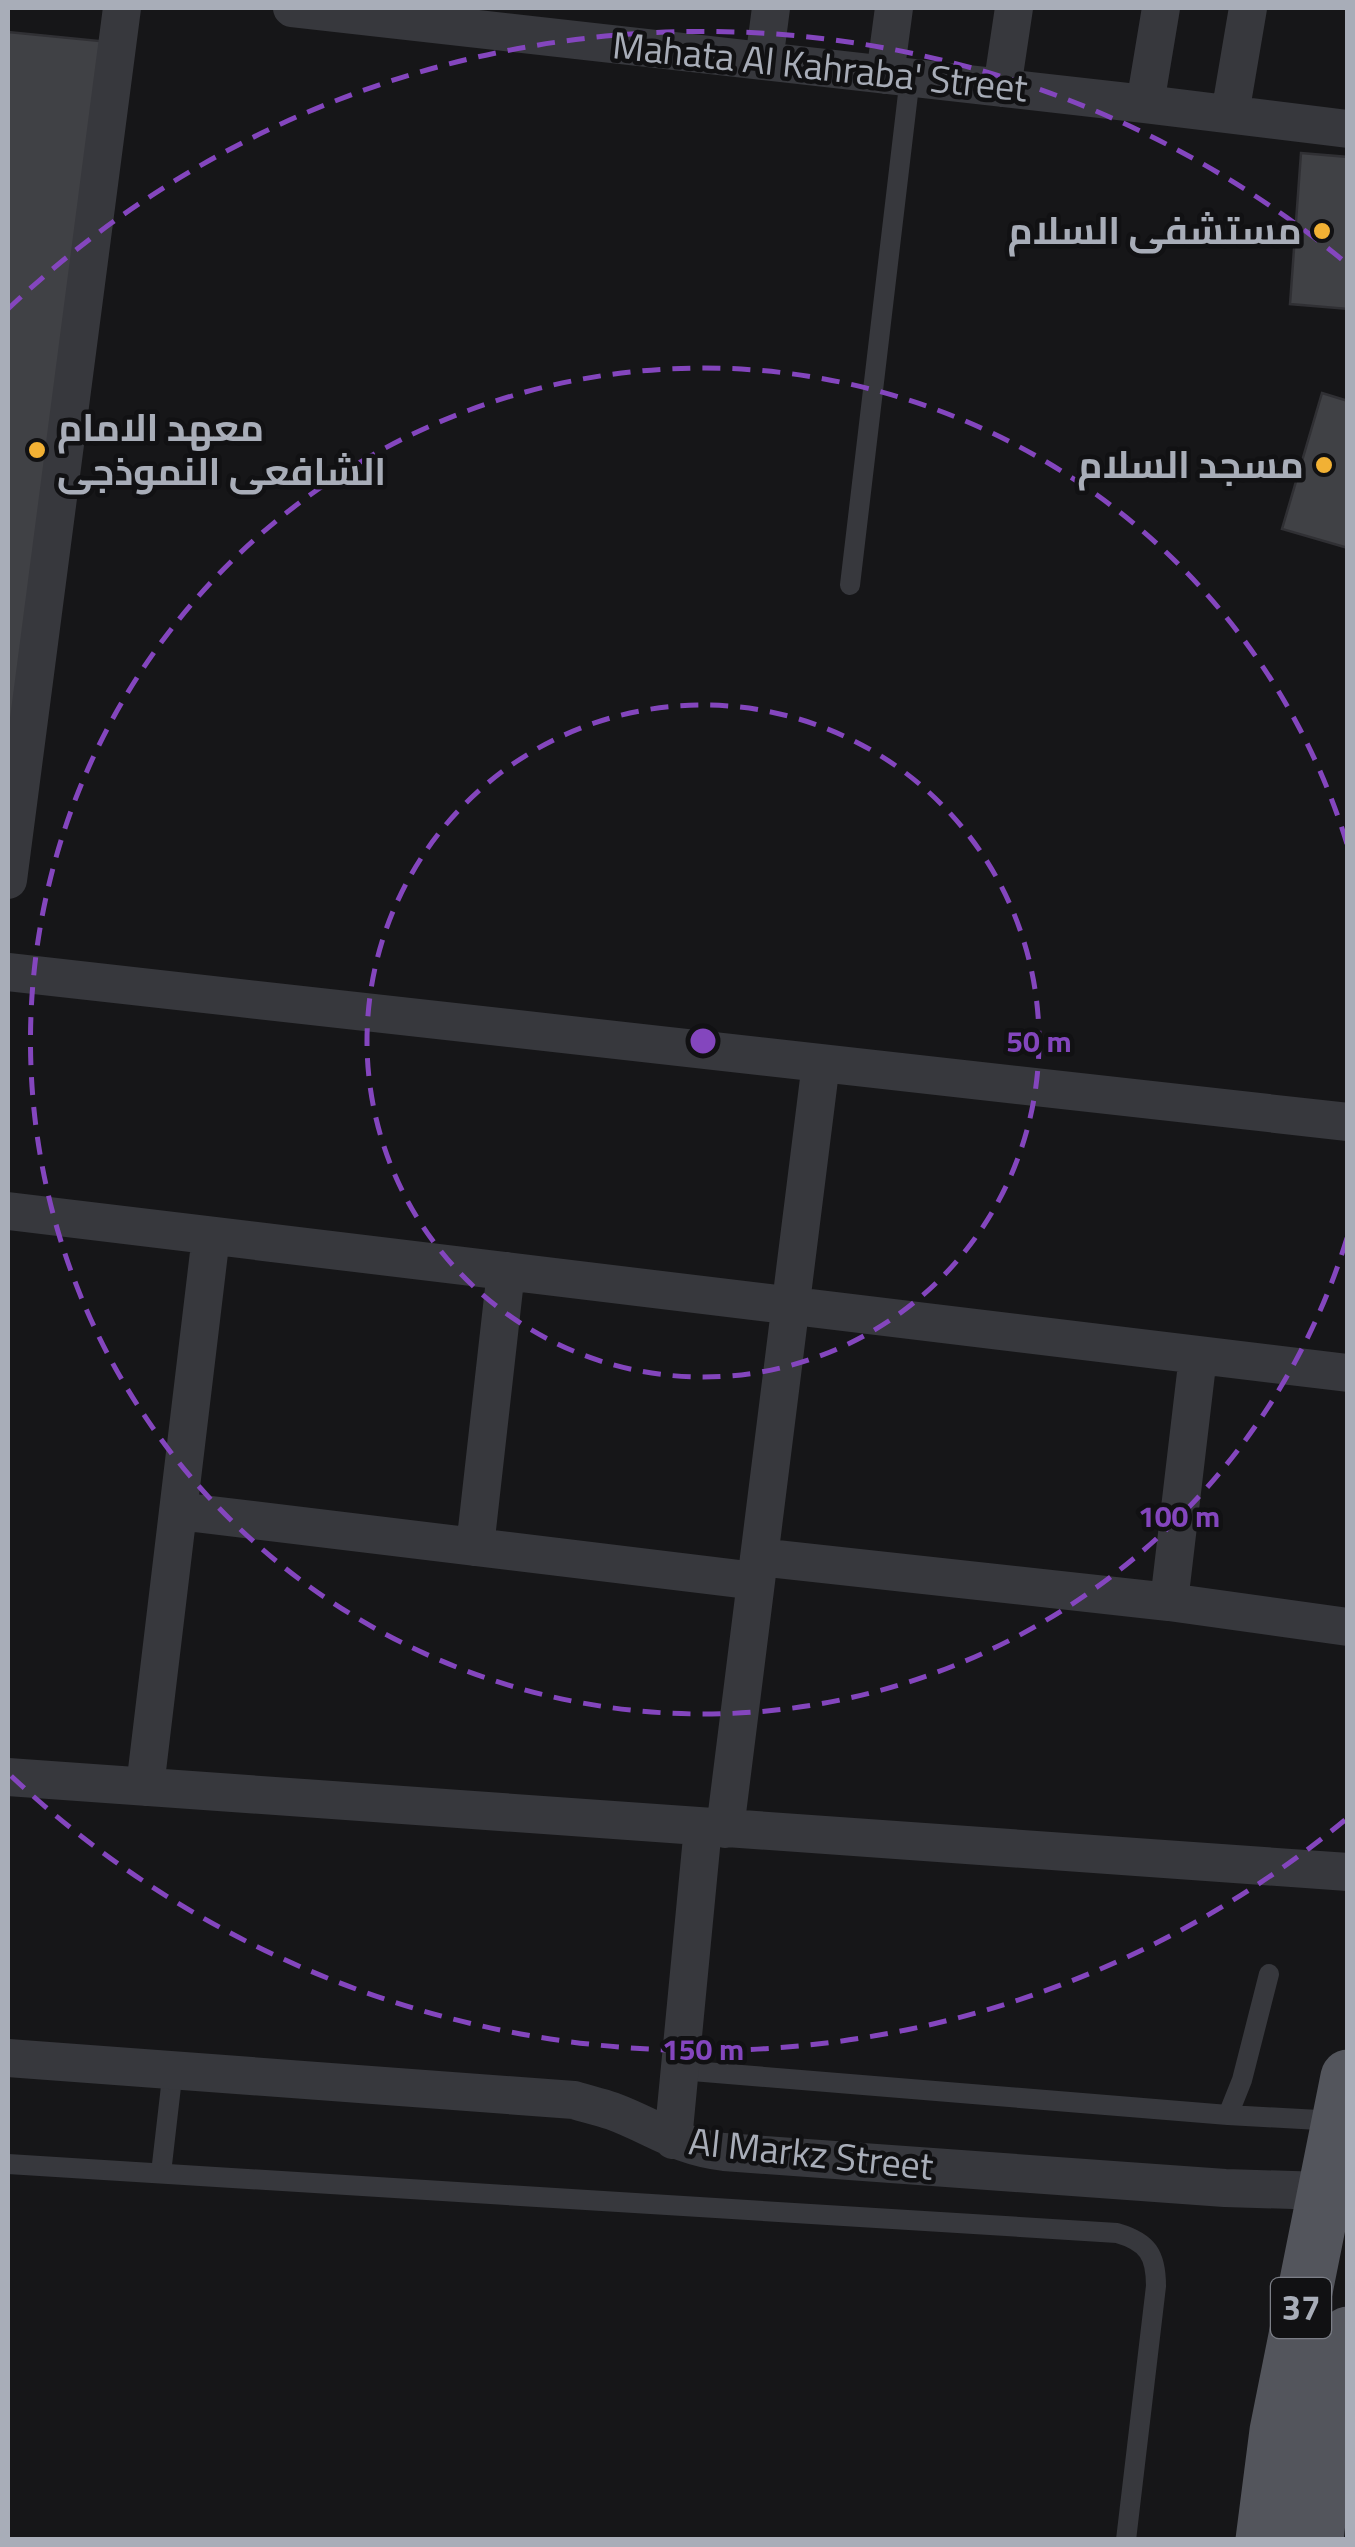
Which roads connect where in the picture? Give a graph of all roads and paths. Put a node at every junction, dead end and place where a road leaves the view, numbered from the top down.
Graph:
1 (122, 8) edge
2 (292, 8) edge
3 (771, 8) edge
4 (894, 8) edge
5 (1014, 8) edge
6 (1161, 8) edge
7 (1248, 8) edge
8 (422, 15) edge
9 (599, 25) edge
10 (764, 61) junction
11 (897, 76) junction
12 (1002, 88) junction
13 (1145, 104) junction
14 (1230, 114) junction
15 (1348, 129) edge
16 (850, 585) dead end
17 (9, 856) edge
18 (8, 972) edge
19 (822, 1063) junction
20 (1348, 1122) edge
21 (8, 1212) edge
22 (212, 1236) junction
23 (506, 1272) junction
24 (790, 1306) junction
25 (1198, 1356) junction
26 (1348, 1373) edge
27 (178, 1512) junction
28 (475, 1547) junction
29 (758, 1569) junction
30 (1169, 1602) junction
31 (1348, 1627) edge
32 (8, 1778) edge
33 (145, 1787) junction
34 (714, 1828) junction
35 (1348, 1872) edge
36 (1269, 1974) dead end
37 (8, 2058) edge
38 (173, 2068) junction
39 (680, 2070) junction
40 (1344, 2099) edge
41 (1228, 2115) junction
42 (673, 2140) junction
43 (8, 2164) edge
44 (160, 2173) junction
45 (1324, 2192) junction
46 (1348, 2334) edge
47 (1338, 2432) edge
48 (1126, 2540) edge
49 (1264, 2540) edge
50 (1316, 2540) edge

1 - 17 street
2 - 8 street, Mahata Al Kahraba' Street
3 - 10 street
4 - 11 street
5 - 12 street
6 - 13 street
7 - 14 street
8 - 9 street, Mahata Al Kahraba' Street
9 - 10 street, Mahata Al Kahraba' Street
10 - 11 street, Mahata Al Kahraba' Street
11 - 12 street, Mahata Al Kahraba' Street
11 - 16 lane
12 - 13 street, Mahata Al Kahraba' Street
13 - 14 street, Mahata Al Kahraba' Street
14 - 15 street, Mahata Al Kahraba' Street
18 - 19 street
19 - 20 street
19 - 24 street
21 - 22 street
22 - 23 street
22 - 27 street
23 - 24 street
23 - 28 street
24 - 25 street
24 - 29 street
25 - 26 street
25 - 30 street
27 - 28 street
27 - 33 street
28 - 29 street
29 - 30 street
29 - 34 street
30 - 31 street
32 - 33 street
33 - 34 street
34 - 35 street
34 - 39 street
36 - 41 lane
37 - 38 street, Al Markz Street
38 - 42 street, Al Markz Street
38 - 44 lane
39 - 41 lane
39 - 42 street
40 - 41 lane
40 - 45 main road, 37
42 - 45 street, Al Markz Street
43 - 44 lane
44 - 48 lane
45 - 49 main road, 37
46 - 47 main road, 37
47 - 50 main road, 37

